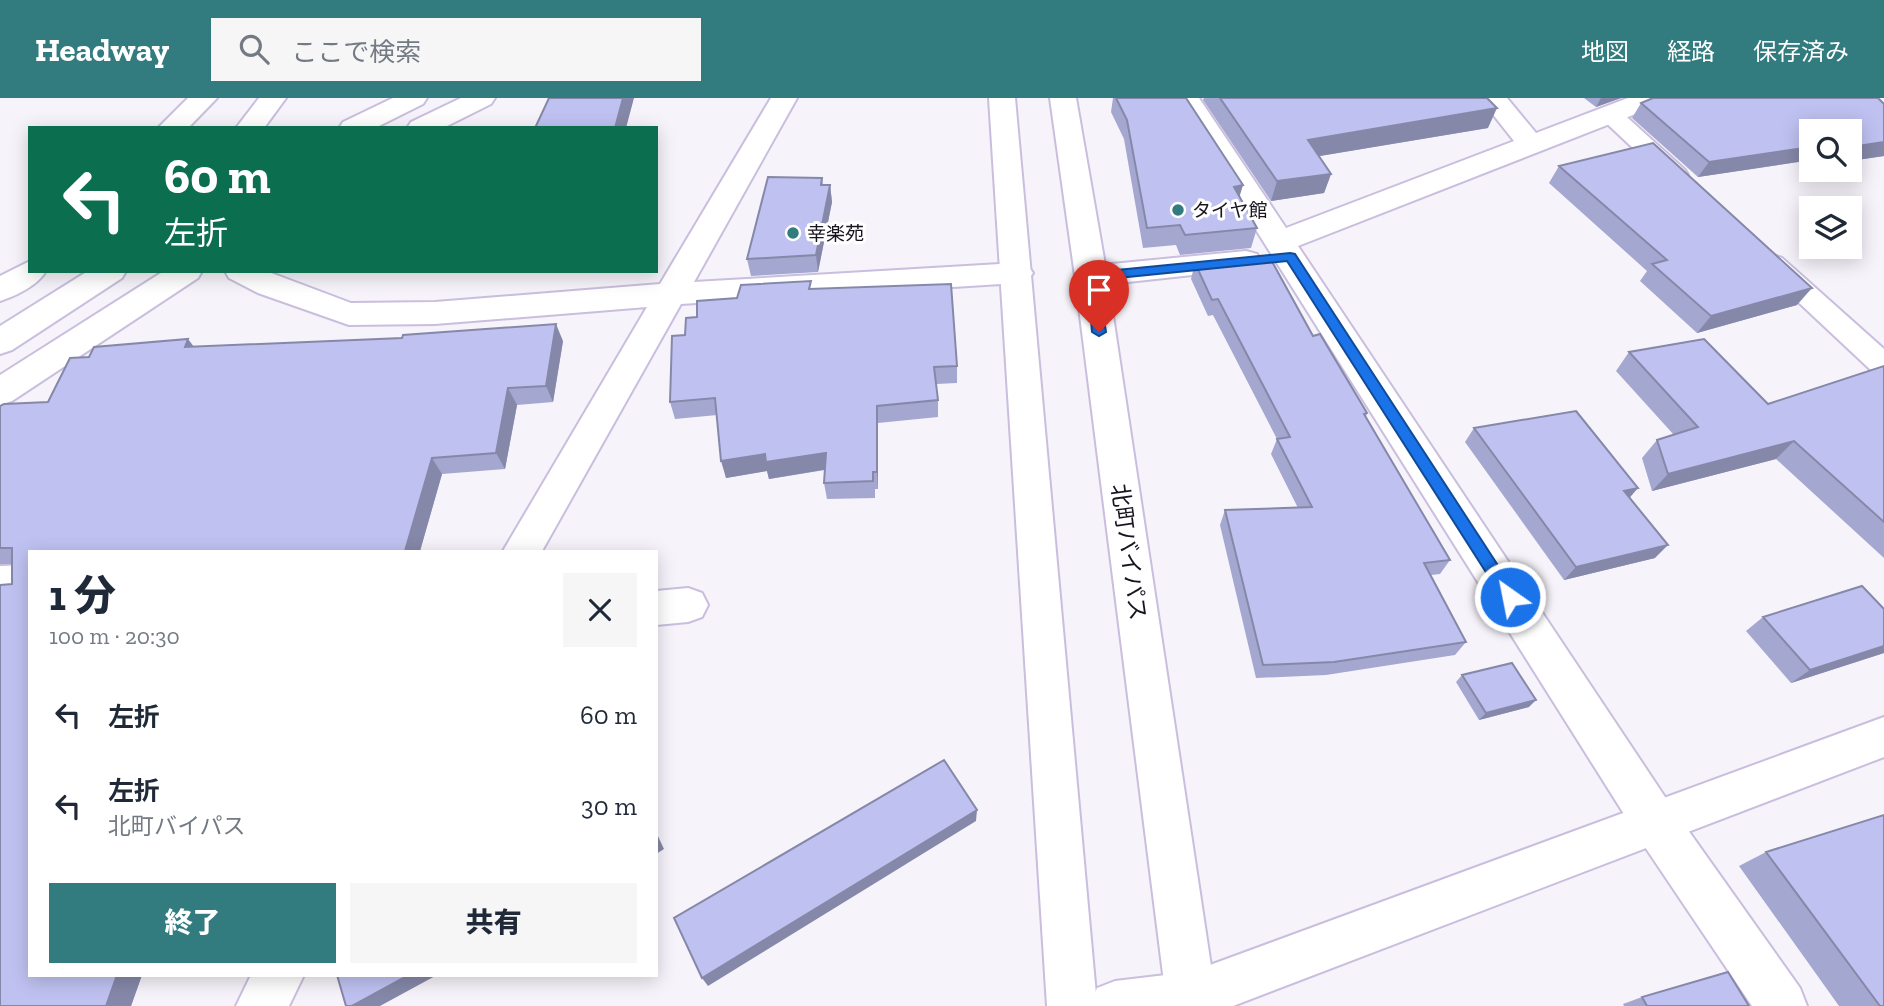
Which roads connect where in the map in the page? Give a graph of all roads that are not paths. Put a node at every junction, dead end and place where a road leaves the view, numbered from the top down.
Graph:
1 (204, 98) edge
2 (273, 98) edge
3 (414, 98) edge
4 (482, 98) edge
5 (784, 98) edge
6 (1002, 98) edge
7 (1063, 98) edge
8 (1186, 98) edge
9 (1493, 98) edge
10 (1653, 98) edge
11 (1610, 114) junction
12 (174, 126) edge
13 (252, 126) edge
14 (357, 126) edge
15 (425, 126) edge
16 (1532, 145) junction
17 (1691, 189) edge
18 (1752, 245) edge
19 (1286, 249) junction
20 (28, 273) edge
21 (108, 273) edge
22 (184, 273) edge
23 (244, 273) edge
24 (1017, 274) junction
25 (1091, 276) junction
26 (0, 290) edge
27 (670, 294) junction
28 (0, 342) edge
29 (1884, 366) edge
30 (0, 391) edge
31 (523, 550) edge
32 (28, 581) edge
33 (0, 582) edge
34 (1884, 737) edge
35 (1657, 825) junction
36 (278, 977) edge
37 (1191, 1002) edge
38 (261, 1006) edge
39 (1072, 1006) edge
40 (1115, 1006) edge
41 (1782, 1006) edge

1 - 12 main road
2 - 13 main road
3 - 14 main road
4 - 15 main road
5 - 27 main road
6 - 24 main road
7 - 25 main road, 北町バイパス
8 - 19 main road
9 - 16 main road
10 - 11 main road
11 - 16 main road
11 - 17 lane
16 - 19 main road
18 - 29 lane
19 - 25 main road
19 - 35 main road
20 - 26 main road
21 - 28 main road
22 - 30 main road
23 - 27 main road
24 - 27 main road
24 - 39 main road
25 - 37 main road, 北町バイパス
27 - 31 main road
32 - 33 main road
34 - 35 main road
35 - 37 main road
35 - 41 main road
36 - 38 main road
37 - 40 main road

